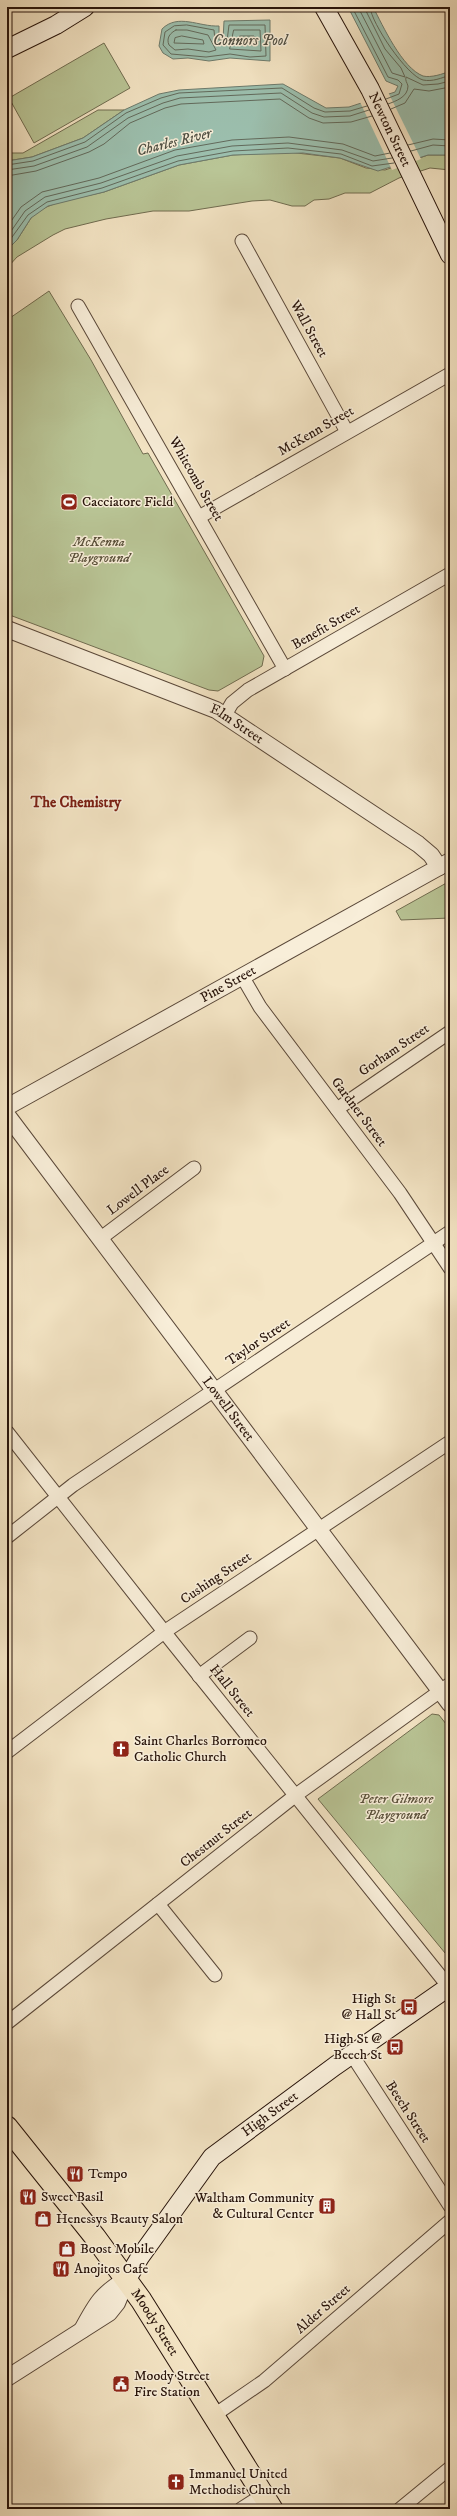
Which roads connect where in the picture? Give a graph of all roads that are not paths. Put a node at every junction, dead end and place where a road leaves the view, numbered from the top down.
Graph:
1 (85, 7) edge
2 (324, 7) edge
3 (7, 49) edge
4 (242, 240) dead end
5 (450, 255) edge
6 (78, 306) dead end
7 (450, 374) edge
8 (347, 432) junction
9 (199, 517) junction
10 (450, 574) edge
11 (7, 629) edge
12 (285, 669) junction
13 (225, 715) junction
14 (444, 864) edge
15 (242, 976) junction
16 (450, 1032) edge
17 (7, 1107) edge
18 (337, 1109) junction
19 (7, 1115) edge
20 (194, 1168) dead end
21 (450, 1232) edge
22 (101, 1238) junction
23 (434, 1243) junction
24 (450, 1268) edge
25 (214, 1391) junction
26 (7, 1432) edge
27 (450, 1442) edge
28 (58, 1497) junction
29 (319, 1529) junction
30 (7, 1537) edge
31 (164, 1632) junction
32 (250, 1638) dead end
33 (199, 1676) junction
34 (445, 1687) edge
35 (450, 1704) edge
36 (7, 1752) edge
37 (296, 1795) junction
38 (158, 1904) junction
39 (214, 1975) dead end
40 (450, 1986) edge
41 (7, 2024) edge
42 (352, 2055) junction
43 (7, 2127) edge
44 (450, 2206) edge
45 (450, 2221) edge
46 (127, 2279) junction
47 (7, 2378) edge
48 (213, 2416) junction
49 (450, 2468) edge
50 (267, 2502) edge
51 (241, 2509) edge
52 (400, 2509) edge

1 - 3 main road
2 - 5 main road, Newton Street
4 - 8 street, Wall Street
6 - 9 street, Whitcomb Street
7 - 8 street, McKenn Street
8 - 9 street, McKenn Street
9 - 12 street, Whitcomb Street
10 - 12 street, Benefit Street
11 - 13 street, Elm Street
12 - 13 street, Benefit Street
13 - 14 street, Elm Street
14 - 15 street, Pine Street
15 - 17 street, Pine Street
15 - 18 street, Gardner Street
16 - 18 street, Gorham Street
18 - 23 street, Gardner Street
19 - 22 street, Lowell Street
20 - 22 street, Lowell Place
21 - 23 street, Taylor Street
22 - 25 street, Lowell Street
23 - 24 street, Gardner Street
23 - 25 street, Taylor Street
25 - 28 street, Taylor Street
25 - 29 street, Lowell Street
26 - 28 street, Hall Street
27 - 29 street, Cushing Street
28 - 30 street, Taylor Street
28 - 31 street, Hall Street
29 - 31 street, Cushing Street
29 - 34 street, Lowell Street
31 - 33 street, Hall Street
31 - 36 street, Cushing Street
32 - 33 street
33 - 37 street, Hall Street
34 - 35 street, Lowell Street
34 - 37 street, Chestnut Street
37 - 38 street, Chestnut Street
37 - 40 street, Hall Street
38 - 39 street
38 - 41 street, Chestnut Street
40 - 42 main road, High Street
42 - 44 street, Beech Street
42 - 46 main road, High Street
43 - 46 main road, Moody Street
45 - 48 street, Alder Street
46 - 47 street
46 - 48 main road, Moody Street
48 - 50 main road, Moody Street
49 - 52 street
50 - 51 street

